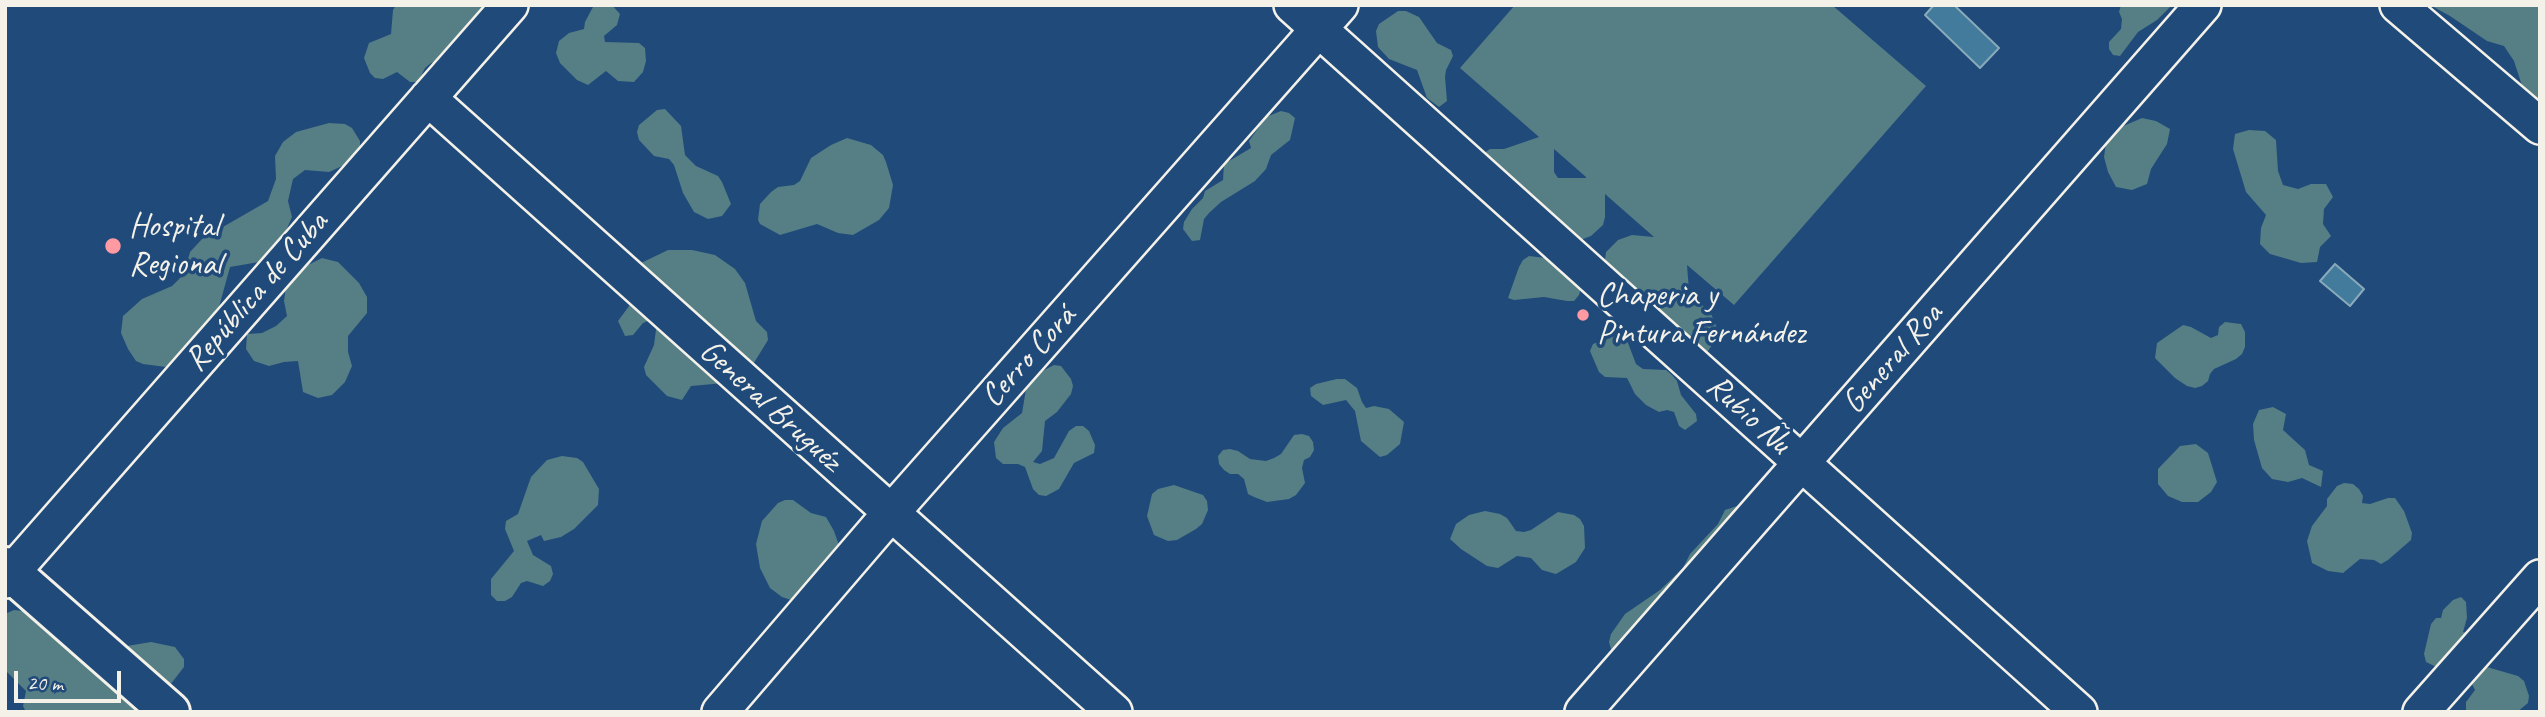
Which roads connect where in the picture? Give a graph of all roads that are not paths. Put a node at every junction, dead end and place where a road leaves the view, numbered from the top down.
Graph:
1 (510, 5) edge
2 (1292, 5) edge
3 (2203, 5) edge
4 (2398, 5) edge
5 (1329, 17) edge
6 (428, 98) junction
7 (2540, 126) edge
8 (1802, 463) junction
9 (890, 514) junction
10 (8, 573) edge
11 (2540, 578) edge
12 (170, 712) edge
13 (720, 712) edge
14 (1114, 712) edge
15 (1583, 712) edge
16 (2079, 712) edge
17 (2421, 712) edge

1 - 6 street, República de Cuba
2 - 5 street, Rubio Ñu
3 - 8 street, General Roa
4 - 7 street
5 - 8 street, Rubio Ñu
5 - 9 street, Cerro Corá
6 - 9 street, General Bruguéz
6 - 10 street, República de Cuba
8 - 15 street, General Roa
8 - 16 street, Rubio Ñu
9 - 13 street, Cerro Corá
9 - 14 street, General Bruguéz
10 - 12 street
11 - 17 street

